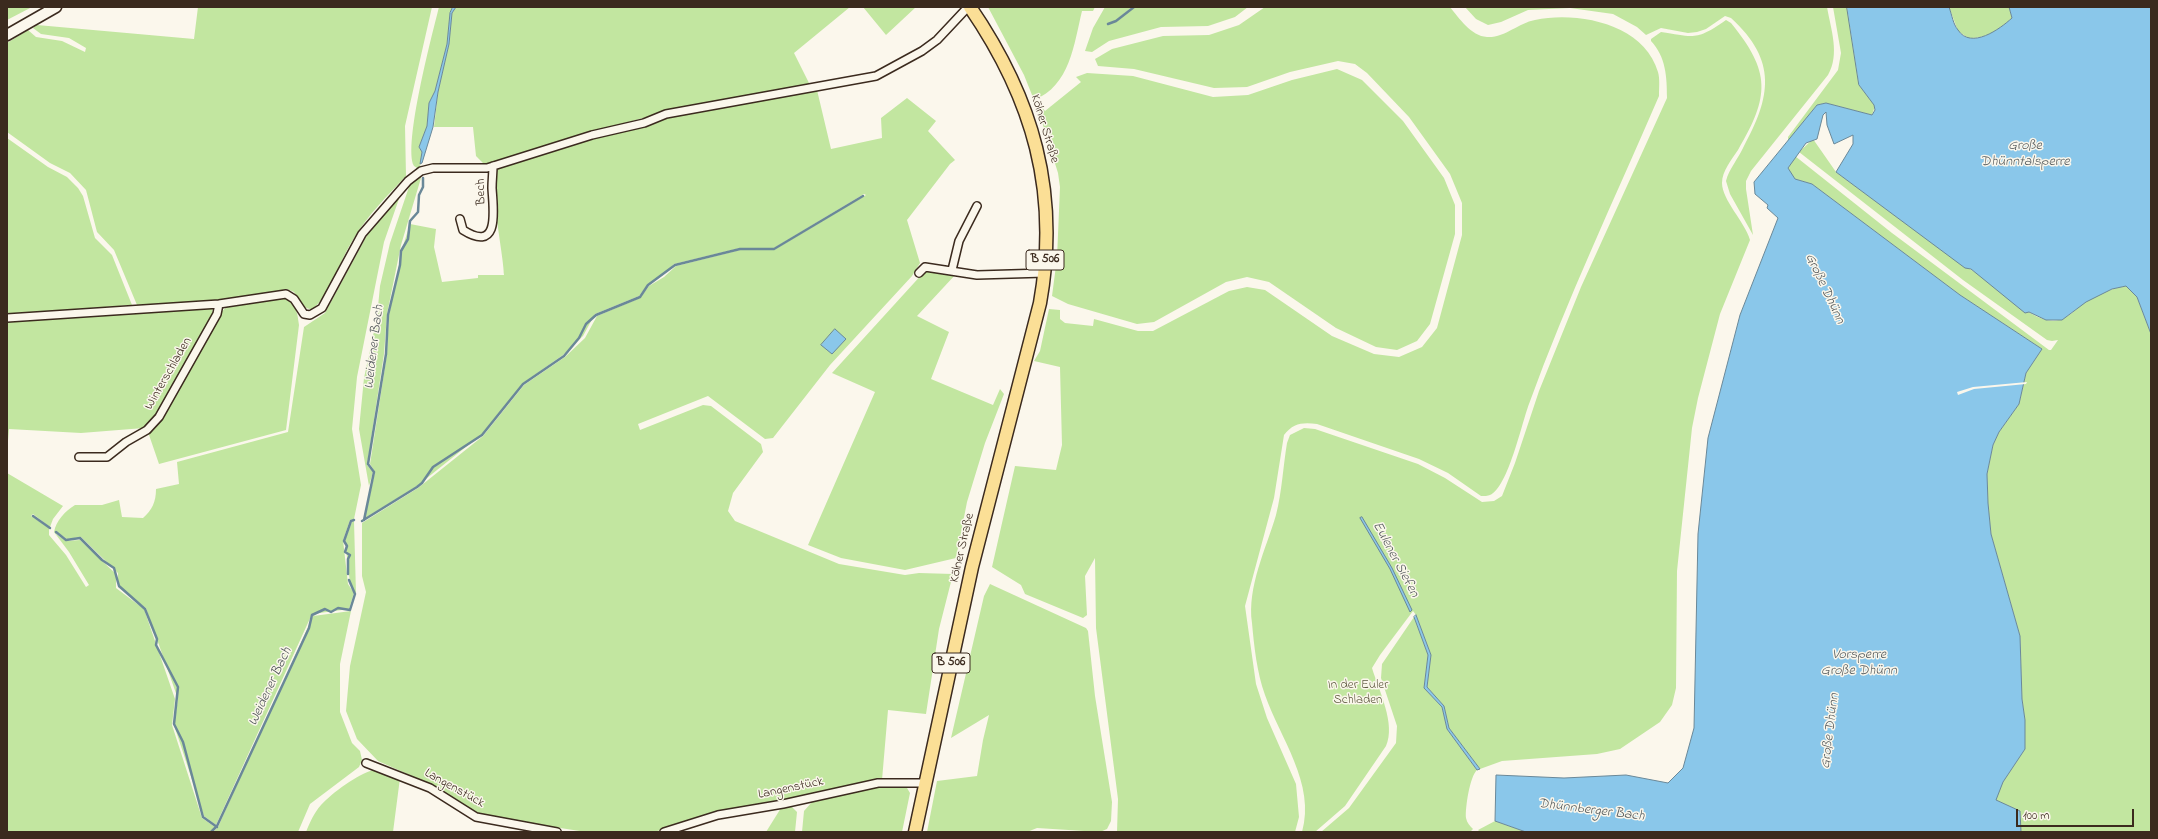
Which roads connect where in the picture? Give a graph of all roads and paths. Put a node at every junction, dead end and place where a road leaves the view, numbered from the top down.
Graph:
1 (56, 7) edge
2 (969, 7) edge
3 (7, 35) edge
4 (493, 166) junction
5 (977, 206) dead end
6 (460, 219) dead end
7 (952, 270) junction
8 (1045, 272) junction
9 (919, 273) dead end
10 (219, 304) junction
11 (7, 318) edge
12 (79, 457) dead end
13 (366, 763) dead end
14 (925, 783) junction
15 (557, 832) edge
16 (664, 832) edge
17 (915, 832) edge

1 - 3 main road
2 - 4 street, Kölner Straße
2 - 8 main road, Kölner Straße / B 506
4 - 6 street, Bech
4 - 10 street, Bech
5 - 7 street
7 - 8 street
7 - 9 street
8 - 14 main road, Kölner Straße / B 506
10 - 11 street
10 - 12 street, Winterschladen
13 - 15 street, Langenstück
14 - 16 street, Langenstück
14 - 17 main road, Kölner Straße / B 506

